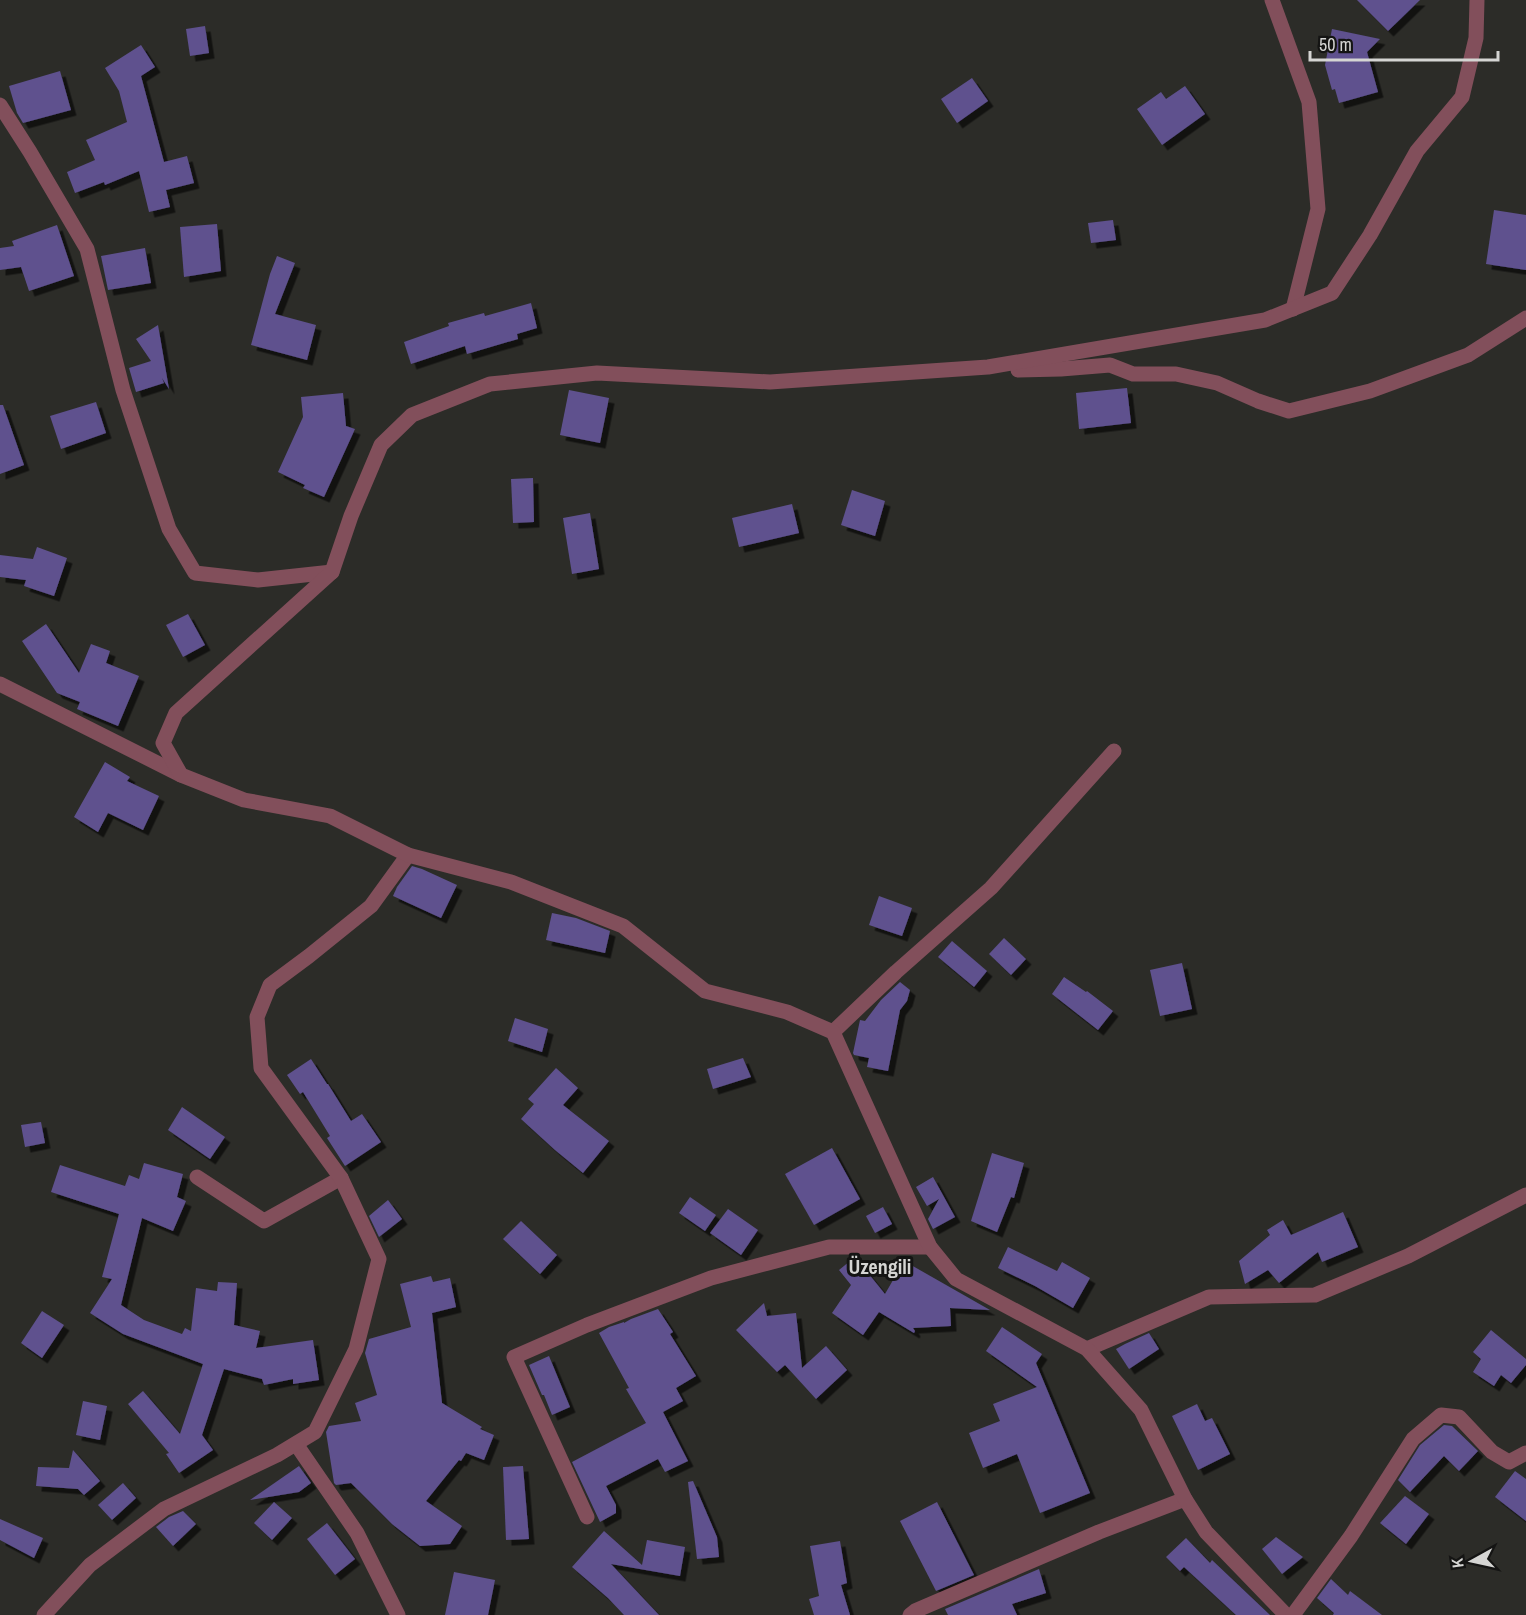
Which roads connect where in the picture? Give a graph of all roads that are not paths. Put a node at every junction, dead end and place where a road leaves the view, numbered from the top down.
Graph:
1 (1272, 0) edge
2 (1477, 0) edge
3 (0, 105) edge
4 (1293, 309) junction
5 (1526, 318) edge
6 (991, 367) junction
7 (332, 572) junction
8 (0, 684) edge
9 (1114, 751) dead end
10 (181, 776) junction
11 (408, 855) junction
12 (833, 1032) junction
13 (197, 1177) dead end
14 (341, 1178) junction
15 (1526, 1195) edge
16 (930, 1247) junction
17 (1087, 1349) junction
18 (296, 1444) junction
19 (1526, 1453) edge
20 (1185, 1498) junction
21 (587, 1517) dead end
22 (44, 1615) edge
23 (398, 1615) edge
24 (910, 1615) edge
25 (1286, 1615) edge
26 (1293, 1615) edge

1 - 4 street
2 - 4 street
3 - 7 street
4 - 6 street
5 - 6 street
6 - 7 street
7 - 10 street
8 - 10 street
9 - 12 street
10 - 11 street
11 - 12 street
11 - 14 street
12 - 16 street
13 - 14 street
14 - 18 street
15 - 17 street
16 - 17 street
16 - 21 street
17 - 20 street
18 - 22 street
18 - 23 street
19 - 26 street
20 - 24 street
20 - 25 street

